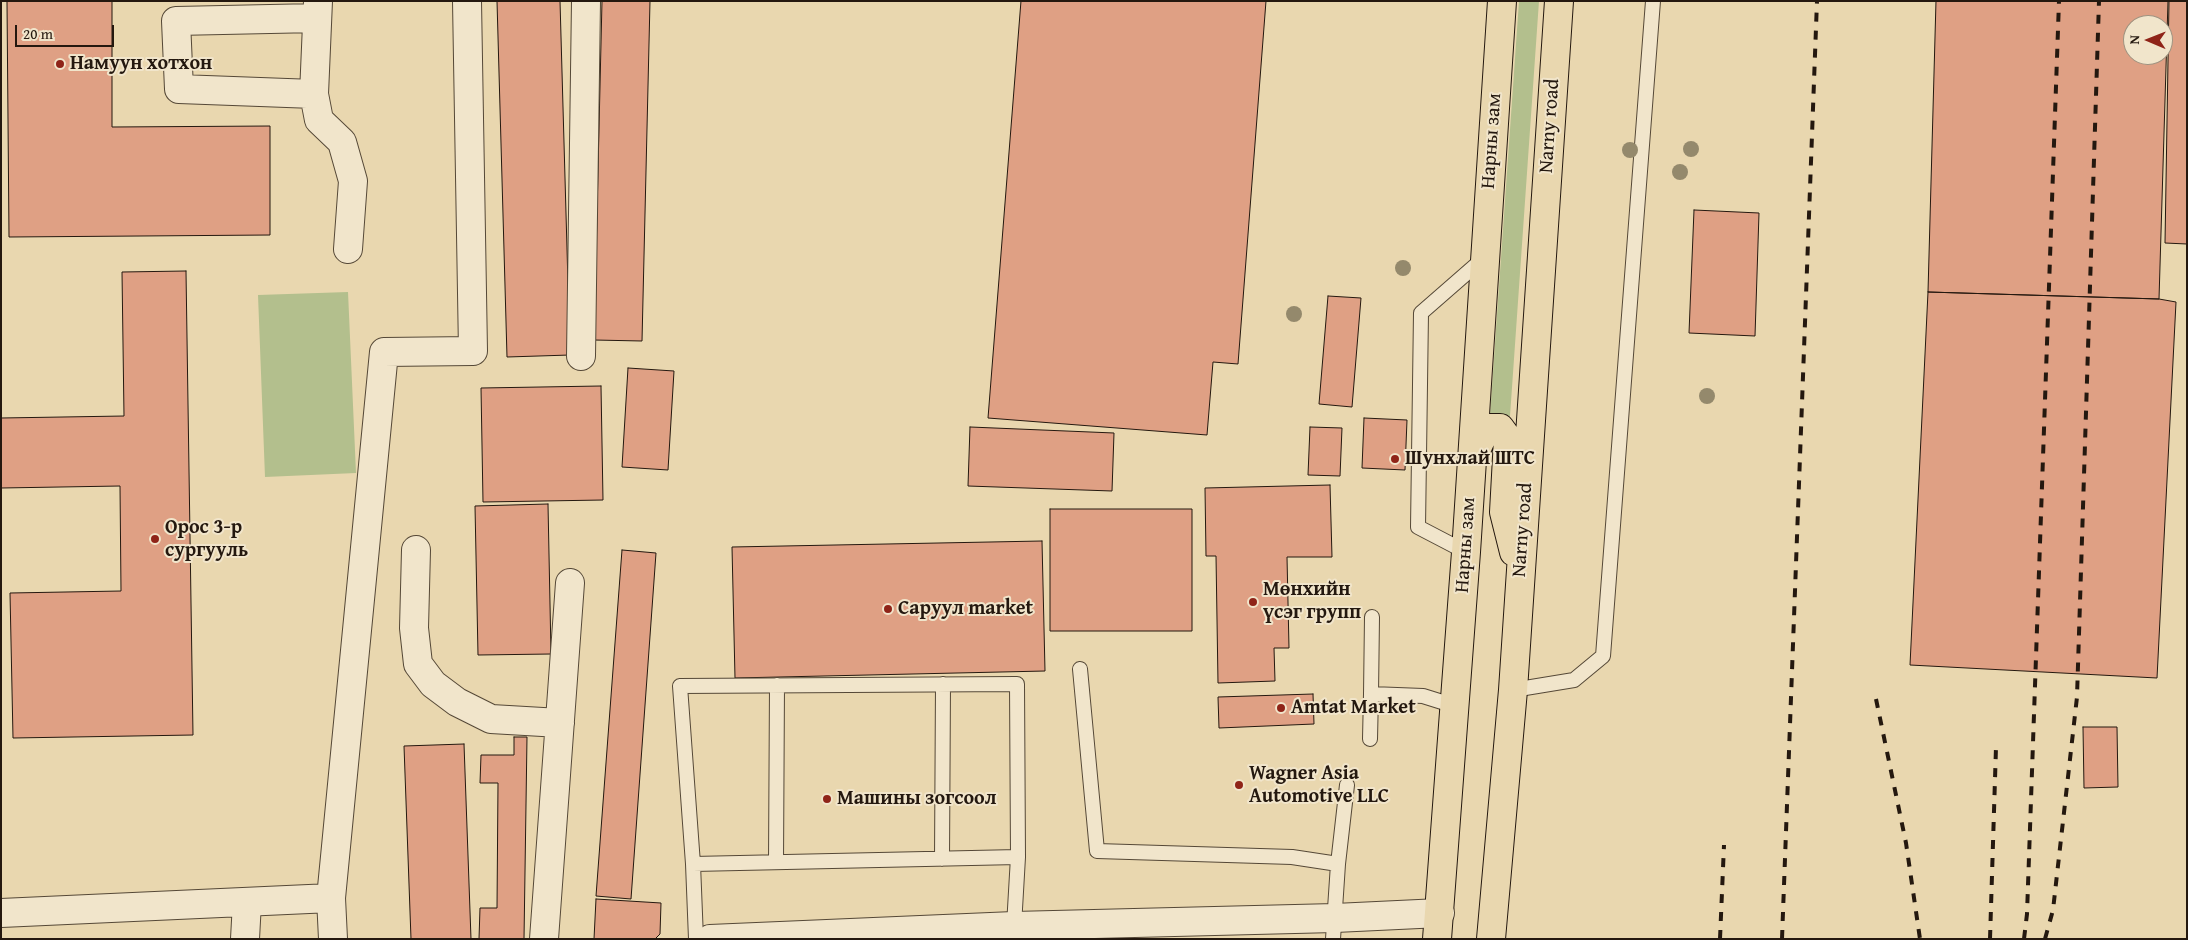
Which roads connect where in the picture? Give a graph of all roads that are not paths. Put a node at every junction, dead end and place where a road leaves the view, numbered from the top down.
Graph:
1 (467, 1) edge
2 (586, 1) edge
3 (1502, 1) edge
4 (1559, 1) edge
5 (1653, 1) edge
6 (317, 10) edge
7 (314, 94) junction
8 (348, 249) dead end
9 (1484, 258) junction
10 (582, 356) dead end
11 (1472, 460) junction
12 (416, 550) dead end
13 (1466, 552) junction
14 (1520, 578) junction
15 (570, 583) dead end
16 (1372, 617) dead end
17 (1080, 669) dead end
18 (943, 684) junction
19 (777, 685) junction
20 (1513, 690) junction
21 (1371, 694) junction
22 (1455, 706) junction
23 (560, 723) junction
24 (1370, 739) dead end
25 (1347, 785) dead end
26 (1018, 857) junction
27 (942, 859) junction
28 (776, 862) junction
29 (693, 864) junction
30 (1338, 864) junction
31 (331, 898) junction
32 (247, 902) junction
33 (1, 913) edge
34 (1014, 926) junction
35 (1438, 926) edge
36 (1334, 928) edge
37 (245, 939) edge
38 (333, 939) edge
39 (544, 939) edge
40 (696, 939) edge
41 (710, 939) edge
42 (1491, 939) edge

1 - 31 street
2 - 10 street
3 - 9 main road, Нарны зам
4 - 14 main road, Narny road
5 - 20 lane
6 - 7 street
6 - 7 street
7 - 8 street
9 - 11 main road, Нарны зам
9 - 13 lane
11 - 13 main road, Нарны зам
11 - 14 main road
12 - 23 street
13 - 22 main road, Нарны зам
14 - 20 main road, Narny road
15 - 23 street
16 - 21 lane
17 - 30 lane
18 - 19 lane
18 - 26 lane
18 - 27 lane
19 - 28 lane
19 - 29 lane
20 - 42 main road, Narny road
21 - 22 lane
21 - 24 lane
22 - 35 main road, Нарны зам
23 - 39 street
25 - 30 lane
26 - 27 lane
26 - 34 lane
27 - 28 lane
28 - 29 lane
29 - 40 lane
30 - 36 lane
31 - 32 street
31 - 38 street
32 - 33 street
32 - 37 street
34 - 36 street
34 - 41 street
35 - 36 street

